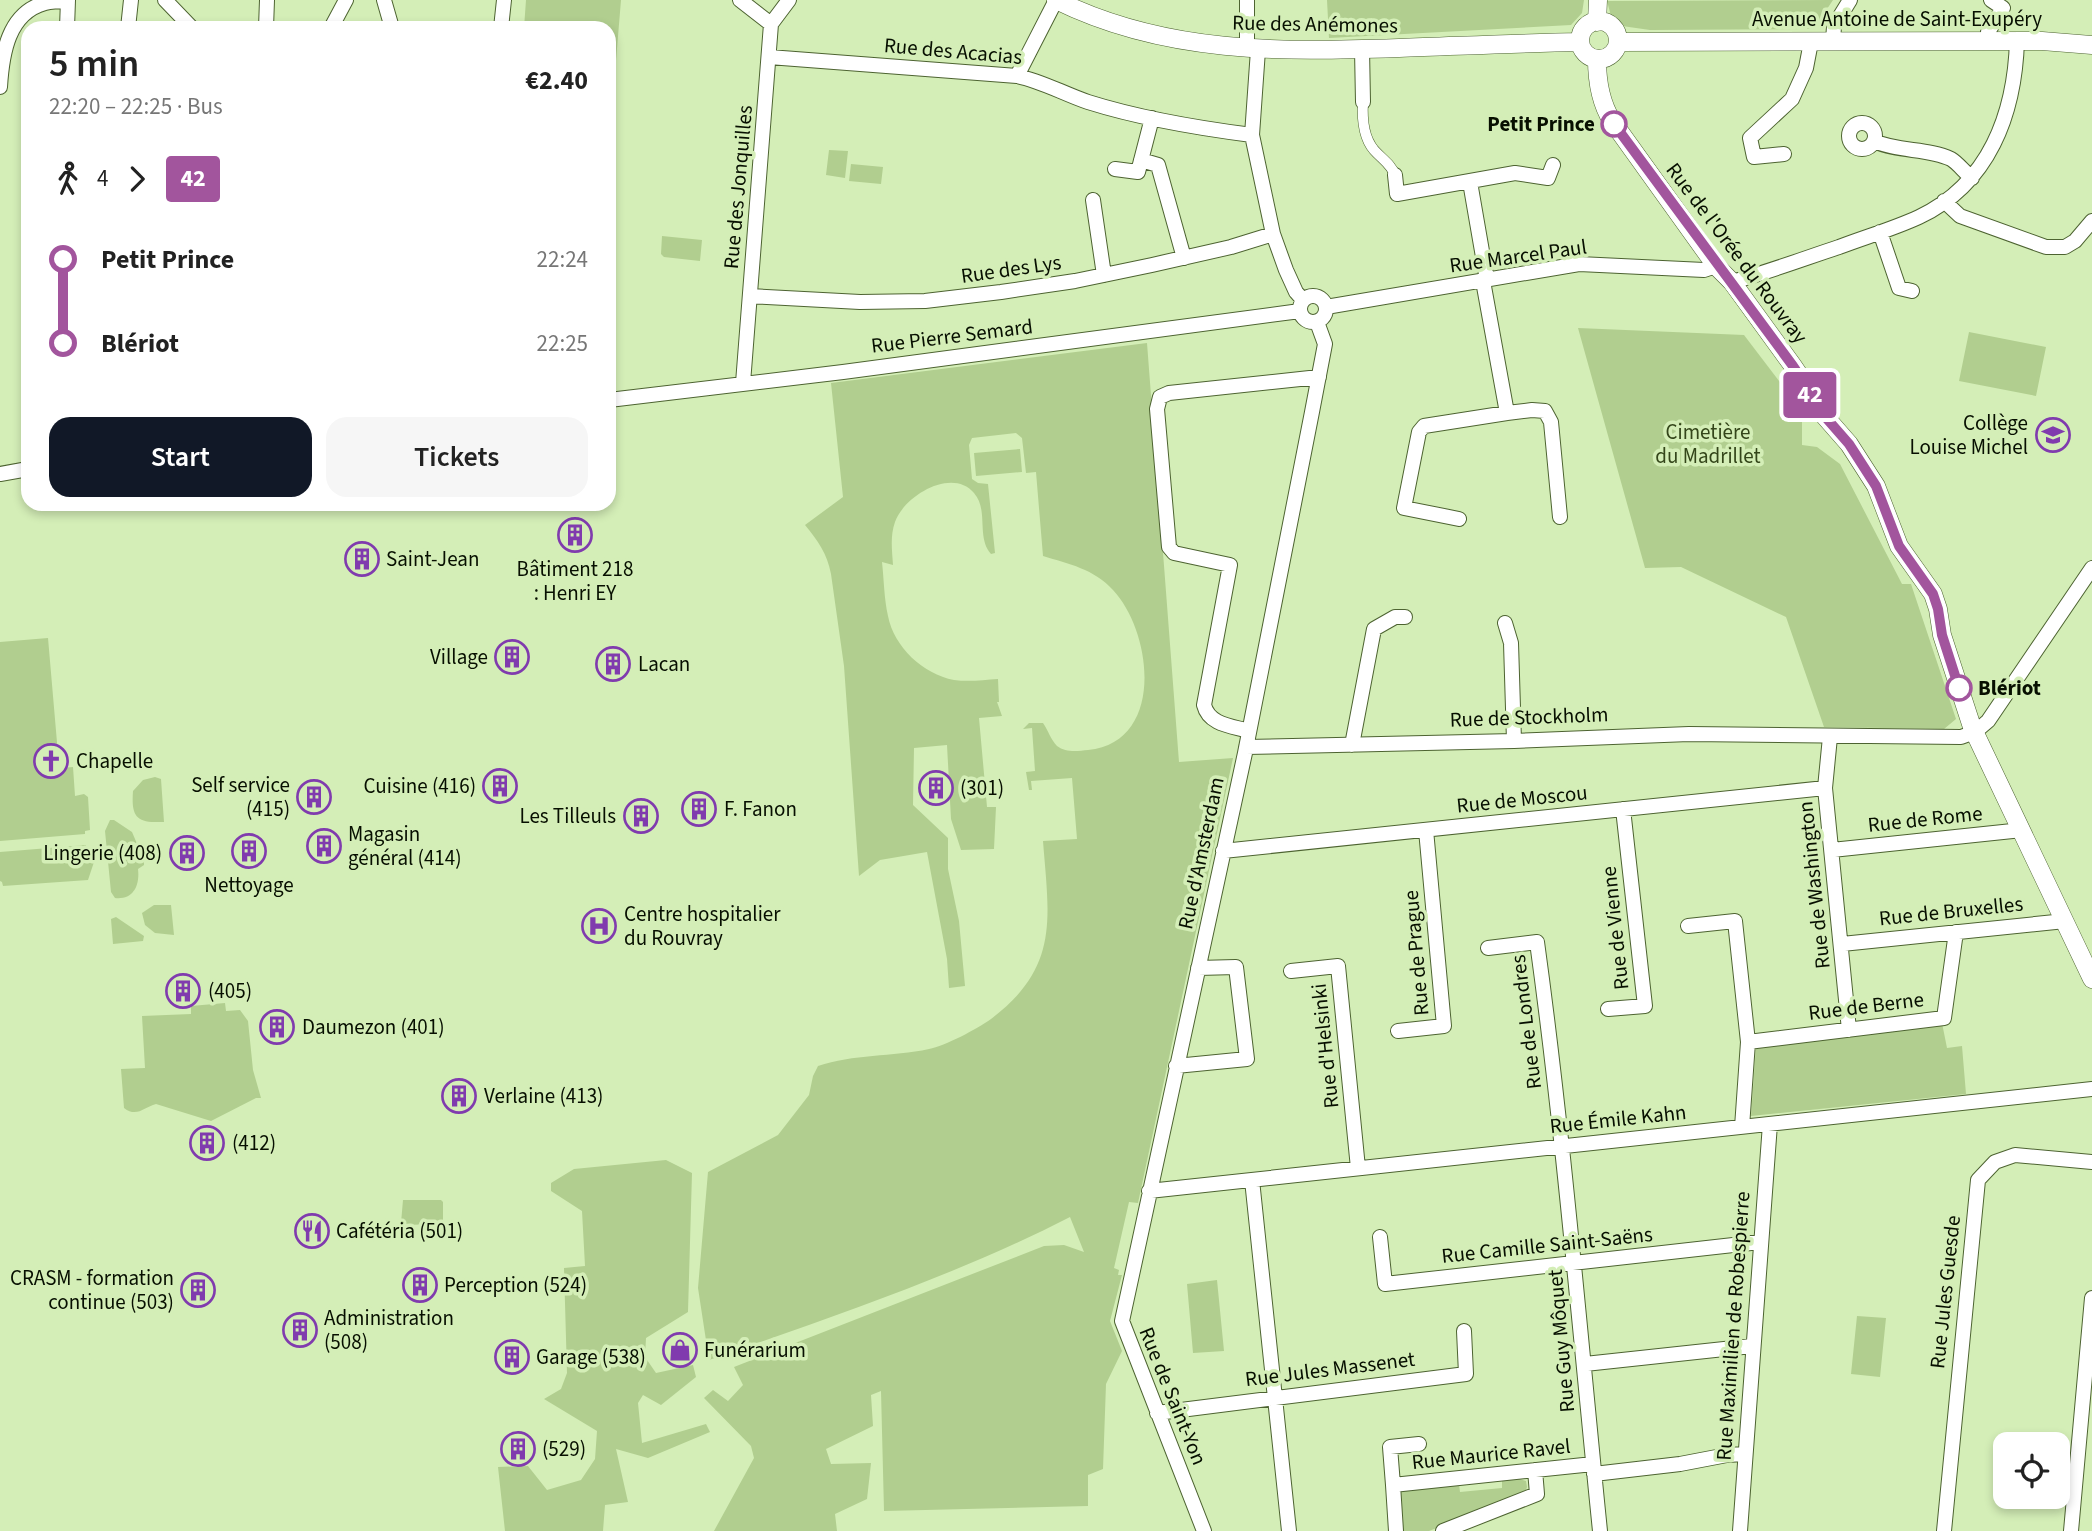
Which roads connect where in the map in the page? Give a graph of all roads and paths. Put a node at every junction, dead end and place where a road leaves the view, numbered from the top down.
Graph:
1 (68, 0) edge
2 (131, 0) edge
3 (165, 0) edge
4 (267, 0) edge
5 (346, 0) edge
6 (384, 0) edge
7 (504, 0) edge
8 (740, 0) edge
9 (789, 0) edge
10 (1056, 0) edge
11 (1247, 0) edge
12 (1598, 0) edge
13 (1850, 0) edge
14 (1991, 0) edge
15 (67, 21) edge
16 (129, 21) edge
17 (185, 21) edge
18 (266, 21) edge
19 (335, 21) edge
20 (390, 21) edge
21 (502, 21) edge
22 (1597, 22) junction
23 (771, 24) junction
24 (1988, 40) junction
25 (2017, 40) junction
26 (1618, 41) junction
27 (4, 42) edge
28 (1580, 42) junction
29 (1833, 42) junction
30 (1811, 43) junction
31 (2092, 45) edge
32 (1252, 49) junction
33 (1362, 49) junction
34 (769, 57) junction
35 (1597, 59) junction
36 (1017, 76) junction
37 (0, 87) edge
38 (1363, 102) joint
39 (1152, 118) junction
40 (1252, 135) junction
41 (1874, 141) dead end
42 (1784, 154) dead end
43 (1141, 160) junction
44 (1553, 165) dead end
45 (1115, 169) dead end
46 (1395, 175) joint
47 (1972, 178) junction
48 (1469, 182) junction
49 (1093, 200) dead end
50 (1944, 201) junction
51 (2092, 221) edge
52 (1880, 232) junction
53 (1273, 234) junction
54 (1184, 258) junction
55 (1716, 266) junction
56 (1104, 275) junction
57 (1485, 280) junction
58 (1732, 282) junction
59 (1912, 291) dead end
60 (750, 296) junction
61 (1301, 305) junction
62 (1326, 307) junction
63 (1317, 322) junction
64 (1319, 377) junction
65 (743, 383) junction
66 (616, 399) edge
67 (1507, 414) junction
68 (21, 470) edge
69 (0, 474) edge
70 (1560, 517) dead end
71 (1459, 519) dead end
72 (2092, 568) edge
73 (1405, 617) dead end
74 (1505, 623) dead end
75 (1249, 731) junction
76 (1975, 733) junction
77 (1830, 737) junction
78 (1514, 741) junction
79 (1352, 745) junction
80 (1246, 747) junction
81 (1825, 788) junction
82 (1623, 809) junction
83 (1426, 830) junction
84 (2022, 830) junction
85 (1832, 850) junction
86 (1223, 851) junction
87 (2065, 921) junction
88 (1688, 926) dead end
89 (1956, 932) junction
90 (1842, 944) junction
91 (1488, 948) dead end
92 (1198, 968) junction
93 (1291, 971) dead end
94 (2092, 979) edge
95 (1608, 1009) dead end
96 (1849, 1030) junction
97 (1398, 1031) dead end
98 (1748, 1041) junction
99 (1176, 1066) junction
100 (2092, 1089) edge
101 (1770, 1124) junction
102 (1742, 1127) junction
103 (1561, 1146) junction
104 (2092, 1162) edge
105 (1358, 1168) junction
106 (1252, 1180) junction
107 (1149, 1191) junction
108 (1380, 1237) dead end
109 (1760, 1242) junction
110 (1575, 1263) junction
111 (2092, 1298) edge
112 (1464, 1331) dead end
113 (1752, 1346) junction
114 (1585, 1364) junction
115 (1276, 1397) junction
116 (1157, 1413) junction
117 (1419, 1444) dead end
118 (1745, 1454) junction
119 (1594, 1469) junction
120 (1535, 1470) junction
121 (1393, 1485) junction
122 (1204, 1531) edge
123 (1289, 1531) edge
124 (1396, 1531) edge
125 (1443, 1531) edge
126 (1600, 1531) edge
127 (1740, 1531) edge
128 (1944, 1531) edge
129 (2071, 1531) edge

1 - 15 street
1 - 27 street
2 - 16 street
3 - 17 street
4 - 18 street
5 - 19 street
6 - 20 street
7 - 21 street
8 - 23 street
9 - 23 street
10 - 32 street, Rue des Anémones
10 - 36 street
11 - 32 street
12 - 22 street
13 - 29 street
14 - 24 street
22 - 26 street
22 - 28 street
23 - 34 street, Rue des Jonquilles
24 - 25 street, Avenue Antoine de Saint-Exupéry
24 - 29 street, Avenue Antoine de Saint-Exupéry
25 - 31 street, Avenue Antoine de Saint-Exupéry
25 - 47 street
26 - 30 street, Avenue Antoine de Saint-Exupéry
26 - 35 street
27 - 37 street
28 - 33 street, Rue des Anémones
28 - 35 street
29 - 30 street, Avenue Antoine de Saint-Exupéry
30 - 42 street
32 - 33 street, Rue des Anémones
32 - 40 street
33 - 38 street
34 - 36 street, Rue des Acacias
34 - 60 street, Rue des Jonquilles
35 - 55 street, Rue de l'Orée du Rouvray
36 - 39 street, Rue des Acacias
38 - 46 street
39 - 40 street, Rue des Acacias
39 - 43 street
40 - 53 street
41 - 47 street
43 - 45 street
43 - 54 street
44 - 48 street
46 - 48 street
47 - 50 street
48 - 57 street
49 - 56 street
50 - 51 street
50 - 52 street
52 - 58 street
52 - 59 street
53 - 54 street, Rue des Lys
53 - 61 street
54 - 56 street, Rue des Lys
55 - 57 street, Rue Marcel Paul
55 - 58 street, Rue de l'Orée du Rouvray
56 - 60 street, Rue des Lys
57 - 62 street, Rue Marcel Paul
57 - 67 street
58 - 76 street, Rue de l'Orée du Rouvray
60 - 65 street, Rue des Jonquilles
61 - 62 street
61 - 63 street
61 - 65 street, Rue Pierre Semard
62 - 63 street
63 - 64 street
64 - 75 street
64 - 75 street
65 - 66 street, Rue Pierre Semard
67 - 70 street
67 - 71 street
68 - 69 street
72 - 76 street
73 - 79 street
74 - 78 street
75 - 80 street
76 - 77 street, Rue de Stockholm
76 - 84 street
77 - 78 street, Rue de Stockholm
77 - 81 street, Rue de Washington
78 - 79 street, Rue de Stockholm
79 - 80 street, Rue de Stockholm
80 - 86 street, Rue d'Amsterdam
81 - 82 street, Rue de Moscou
81 - 85 street, Rue de Washington
82 - 83 street, Rue de Moscou
82 - 95 street, Rue de Vienne
83 - 86 street, Rue de Moscou
83 - 97 street, Rue de Prague
84 - 85 street, Rue de Rome
84 - 87 street
85 - 90 street, Rue de Washington
86 - 92 street, Rue d'Amsterdam
87 - 89 street, Rue de Bruxelles
87 - 94 street
88 - 98 street
89 - 90 street, Rue de Bruxelles
89 - 96 street, Rue de Berne
90 - 96 street, Rue de Washington
91 - 103 street, Rue de Londres
92 - 99 street, Rue d'Amsterdam
92 - 99 street
93 - 105 street, Rue d'Helsinki
96 - 98 street, Rue de Berne
98 - 102 street
99 - 107 street, Rue d'Amsterdam
100 - 101 street, Rue Émile Kahn
101 - 102 street, Rue Émile Kahn
101 - 109 street, Rue Maximilien de Robespierre
102 - 103 street, Rue Émile Kahn
103 - 105 street, Rue Émile Kahn
103 - 110 street, Rue Guy Môquet
104 - 128 street, Rue Jules Guesde
105 - 106 street, Rue Émile Kahn
106 - 107 street, Rue Émile Kahn
106 - 115 street
107 - 116 street, Rue de Saint-Yon
108 - 110 street, Rue Camille Saint-Saëns
109 - 110 street, Rue Camille Saint-Saëns
109 - 113 street, Rue Maximilien de Robespierre
110 - 114 street, Rue Guy Môquet
111 - 129 street
112 - 115 street, Rue Jules Massenet
113 - 114 street
113 - 118 street, Rue Maximilien de Robespierre
114 - 119 street, Rue Guy Môquet
115 - 116 street, Rue Jules Massenet
115 - 123 street
116 - 122 street, Rue de Saint-Yon
117 - 121 street, Rue Maurice Ravel
118 - 119 street, Rue Maurice Ravel
118 - 127 street, Rue Maximilien de Robespierre
119 - 120 street, Rue Maurice Ravel
119 - 126 street, Rue Guy Môquet
120 - 121 street, Rue Maurice Ravel
120 - 125 street
121 - 124 street, Rue Maurice Ravel

